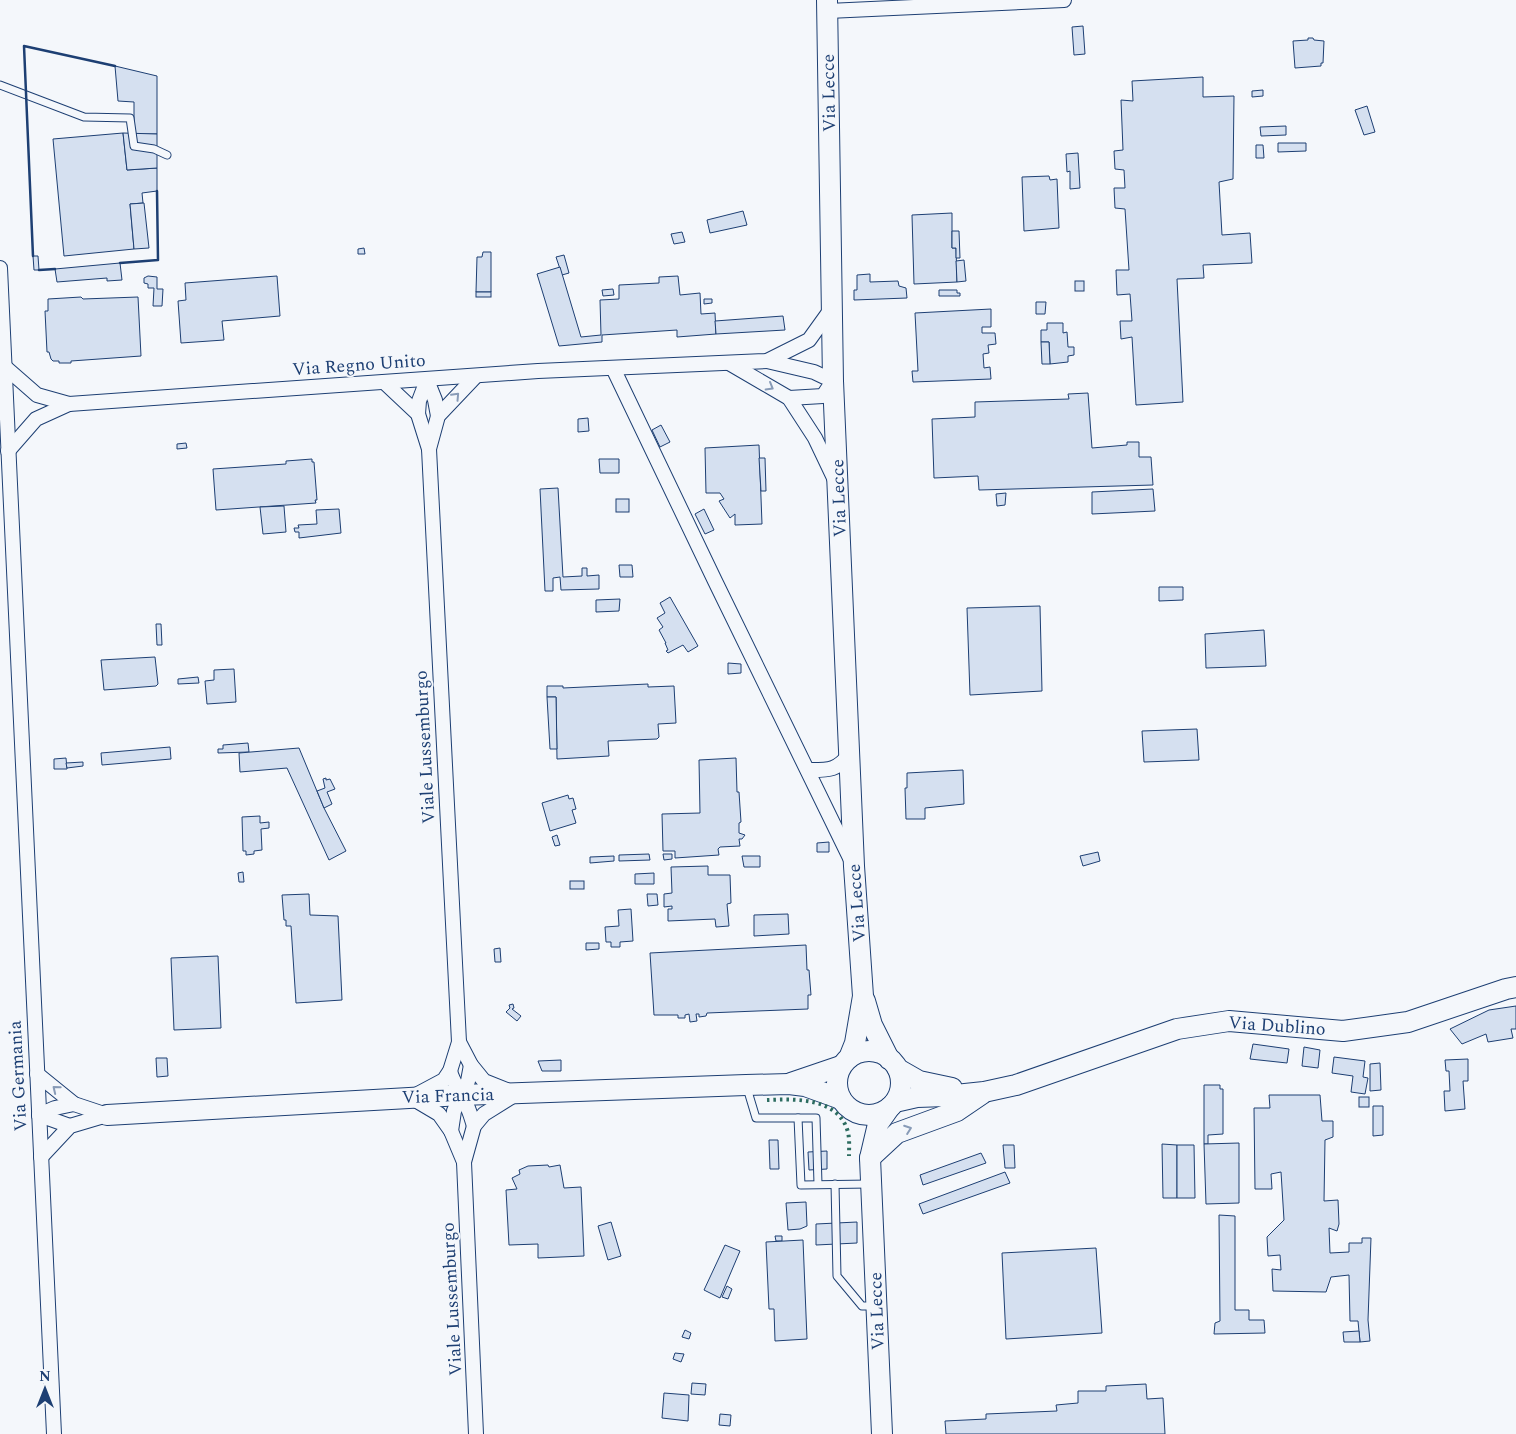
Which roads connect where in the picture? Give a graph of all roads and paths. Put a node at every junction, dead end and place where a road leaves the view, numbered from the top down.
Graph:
1 (1064, 0) edge
2 (827, 6) edge
3 (0, 85) edge
4 (167, 155) dead end
5 (0, 268) edge
6 (832, 308) junction
7 (767, 361) junction
8 (728, 362) junction
9 (4, 367) junction
10 (614, 368) junction
11 (475, 377) junction
12 (427, 380) junction
13 (834, 380) junction
14 (384, 382) junction
15 (789, 398) junction
16 (69, 404) junction
17 (418, 414) junction
18 (438, 416) junction
19 (429, 449) junction
20 (8, 451) junction
21 (838, 487) junction
22 (850, 754) junction
23 (808, 770) junction
24 (854, 866) junction
25 (1516, 987) edge
26 (863, 996) junction
27 (459, 1042) junction
28 (845, 1062) junction
29 (893, 1064) junction
30 (471, 1066) junction
31 (450, 1071) junction
32 (37, 1074) junction
33 (789, 1084) junction
34 (746, 1085) junction
35 (984, 1092) junction
36 (516, 1094) junction
37 (462, 1095) junction
38 (412, 1098) junction
39 (845, 1103) junction
40 (74, 1104) junction
41 (892, 1105) junction
42 (39, 1115) junction
43 (107, 1115) junction
44 (798, 1118) junction
45 (70, 1126) junction
46 (474, 1126) junction
47 (451, 1131) junction
48 (41, 1157) junction
49 (870, 1158) junction
50 (464, 1162) junction
51 (818, 1184) junction
52 (835, 1184) junction
53 (872, 1184) junction
54 (876, 1306) junction
55 (54, 1434) edge
56 (476, 1434) edge
57 (882, 1434) edge

1 - 2 street
2 - 6 main road, Via Lecce
3 - 4 lane
5 - 9 street, Via Germania
6 - 7 street
6 - 13 main road, Via Lecce
7 - 8 street, Via Regno Unito
7 - 13 street
8 - 10 street, Via Regno Unito
8 -> 15 street
9 - 16 street, Via Regno Unito
9 - 20 street, Via Germania
10 - 11 street, Via Regno Unito
10 - 23 street
11 - 12 street, Via Regno Unito
18 -> 11 street
12 - 14 street, Via Regno Unito
12 - 17 street
12 - 18 street
13 - 15 street
13 - 21 main road, Via Lecce
14 - 16 street, Via Regno Unito
14 - 17 street
15 - 21 street
16 - 20 street
17 - 19 street
18 - 19 street
19 - 27 street, Viale Lussemburgo
20 - 32 street, Via Germania
21 - 22 main road, Via Lecce
22 - 23 street
22 - 24 main road, Via Lecce
23 - 24 street
24 - 26 main road, Via Lecce
25 - 35 main road, Via Dublino
26 - 28 main road, Via Lecce
26 - 29 main road, Via Lecce
27 - 30 street
27 - 31 street
28 - 29 main road
28 - 33 main road
28 - 39 main road
29 - 35 main road, Via Dublino
29 - 41 main road
30 - 36 street
30 - 37 street
31 - 37 street
31 - 38 street
40 -> 32 street
32 - 42 street, Via Germania
33 - 34 main road, Via Francia
33 - 39 main road
34 - 36 main road, Via Francia
34 - 44 lane
35 - 41 main road, Via Dublino
49 -> 35 main road, Via Dublino
36 - 37 main road, Via Francia
36 - 46 street
37 - 38 main road, Via Francia
37 - 46 street
37 - 47 street
38 - 43 main road, Via Francia
38 - 47 street
39 - 41 main road
39 - 49 main road, Via Lecce
40 - 42 street
40 - 43 street
41 - 49 main road, Via Lecce
42 - 45 street
42 - 48 street, Via Germania
43 - 45 street
44 - 51 lane
44 - 51 lane
45 - 48 street
46 - 50 street
47 - 50 street
48 - 55 street, Via Germania
49 - 53 main road, Via Lecce
50 - 56 street, Viale Lussemburgo
51 - 52 lane
52 - 53 lane
52 - 54 lane
53 - 54 main road, Via Lecce
54 - 57 main road, Via Lecce

